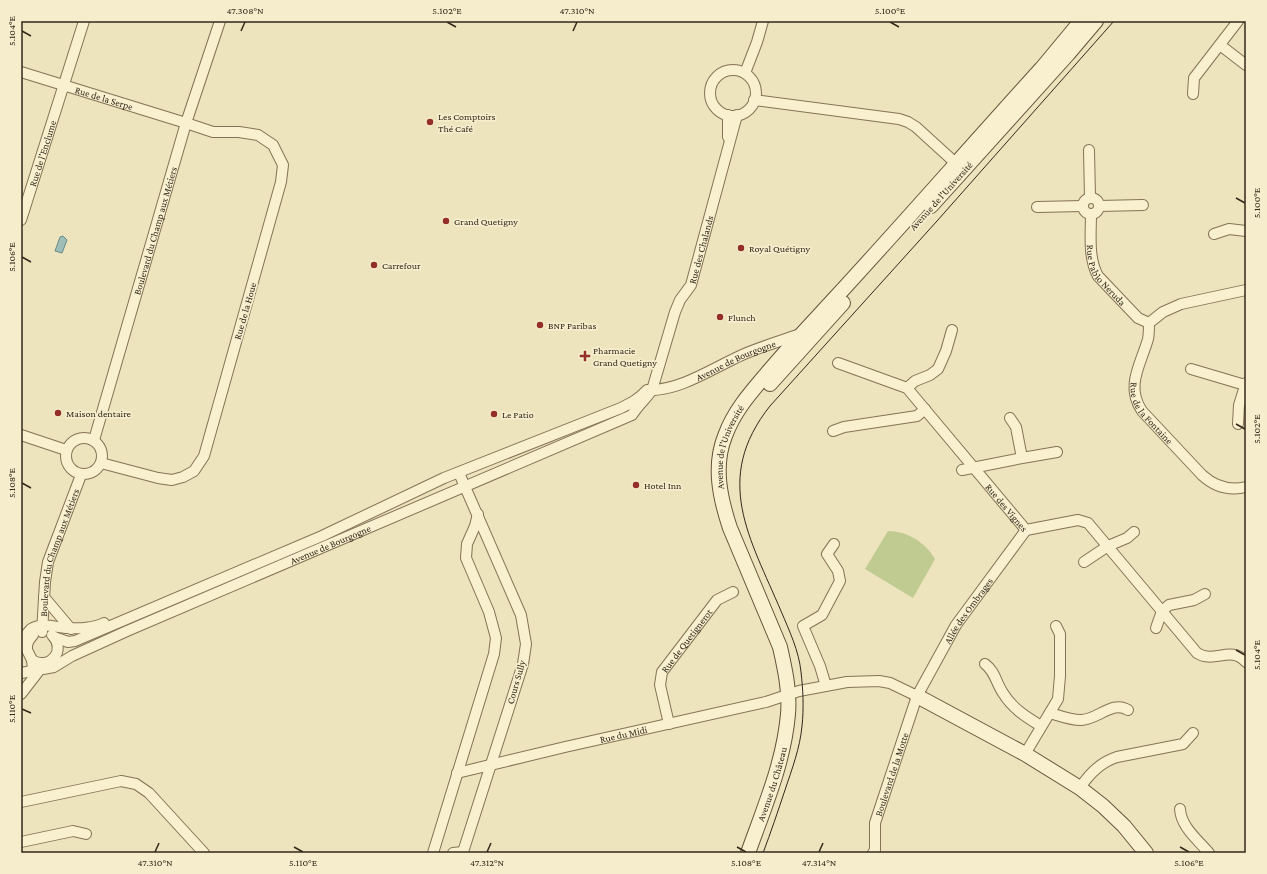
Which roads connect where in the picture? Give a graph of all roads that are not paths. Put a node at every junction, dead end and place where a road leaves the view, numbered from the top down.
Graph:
1 (84, 21) edge
2 (220, 21) edge
3 (763, 21) edge
4 (1081, 21) edge
5 (1096, 21) edge
6 (1238, 21) edge
7 (1220, 45) junction
8 (1246, 65) edge
9 (21, 72) edge
10 (745, 73) junction
11 (63, 86) junction
12 (1193, 94) dead end
13 (754, 100) junction
14 (736, 115) junction
15 (186, 123) junction
16 (1089, 150) dead end
17 (960, 167) junction
18 (1087, 202) junction
19 (1143, 205) dead end
20 (1099, 206) junction
21 (1037, 207) dead end
22 (1091, 214) junction
23 (21, 220) edge
24 (709, 221) junction
25 (1246, 231) edge
26 (1214, 234) dead end
27 (1246, 290) edge
28 (1149, 323) junction
29 (952, 330) dead end
30 (802, 333) junction
31 (838, 363) dead end
32 (1191, 369) dead end
33 (655, 380) joint
34 (1246, 384) edge
35 (907, 388) junction
36 (649, 390) junction
37 (631, 407) junction
38 (925, 409) junction
39 (1010, 418) dead end
40 (1238, 424) dead end
41 (833, 431) dead end
42 (21, 435) edge
43 (94, 440) junction
44 (66, 450) junction
45 (1057, 452) dead end
46 (1022, 458) junction
47 (101, 463) junction
48 (974, 467) junction
49 (962, 470) dead end
50 (459, 473) junction
51 (81, 475) junction
52 (465, 485) junction
53 (1246, 487) edge
54 (720, 490) junction
55 (478, 514) junction
56 (1026, 530) junction
57 (1134, 532) dead end
58 (834, 544) dead end
59 (1108, 546) junction
60 (1084, 562) dead end
61 (733, 592) dead end
62 (1206, 594) dead end
63 (44, 596) junction
64 (1162, 611) junction
65 (1056, 626) dead end
66 (71, 628) junction
67 (1156, 628) dead end
68 (42, 629) junction
69 (54, 637) junction
70 (21, 642) edge
71 (32, 660) junction
72 (50, 661) junction
73 (1246, 662) edge
74 (985, 664) dead end
75 (36, 672) junction
76 (21, 673) edge
77 (826, 686) junction
78 (21, 694) edge
79 (788, 694) junction
80 (917, 696) junction
81 (1128, 710) dead end
82 (1050, 713) junction
83 (668, 724) junction
84 (1041, 726) junction
85 (1193, 733) dead end
86 (1025, 754) junction
87 (491, 764) junction
88 (457, 773) junction
89 (1080, 788) junction
90 (21, 802) edge
91 (1180, 810) dead end
92 (86, 834) dead end
93 (21, 842) edge
94 (204, 853) edge
95 (433, 853) edge
96 (460, 853) edge
97 (748, 853) edge
98 (873, 853) edge
99 (1146, 853) edge
100 (1209, 853) edge

1 - 11 street, Rue de l'Enclume
2 - 15 street, Boulevard du Champ aux Métiers
3 - 10 street
4 - 17 main road, Avenue de l'Université
5 - 17 main road, Avenue de l'Université
6 - 7 street
7 - 8 street
7 - 12 street
9 - 11 street, Rue de la Serpe
10 - 13 street
10 - 14 street
11 - 15 street, Rue de la Serpe
11 - 23 street, Rue de l'Enclume
13 - 14 street
13 - 17 street
14 - 24 street
14 - 24 street
15 - 43 street, Boulevard du Champ aux Métiers
15 - 47 street, Rue de la Houe
16 - 18 street
17 - 30 main road, Avenue de l'Université
17 - 54 main road, Avenue de l'Université
18 - 20 street
18 - 21 street
18 - 22 street
19 - 20 street
20 - 22 street
22 - 28 street, Rue Pablo Neruda
24 - 33 street, Rue des Chalands
25 - 26 street
27 - 28 street
28 - 53 street, Rue de la Fontaine
29 - 35 street
30 - 36 street, Avenue de Bourgogne
30 - 54 main road, Avenue de l'Université
31 - 35 street, Rue des Vignes
32 - 34 street
33 - 36 street, Avenue de Bourgogne
34 - 40 street
35 - 38 street, Rue des Vignes
36 - 37 street, Avenue de Bourgogne
37 - 50 street, Avenue de Bourgogne
37 - 52 street, Avenue de Bourgogne
37 - 66 street, Avenue de Bourgogne
38 - 41 street
38 - 48 street, Rue des Vignes
39 - 46 street
42 - 44 street
43 - 44 street
43 - 47 street
44 - 51 street
45 - 46 street, Rue des Vignes
46 - 48 street, Rue des Vignes
47 - 51 street
48 - 49 street, Rue des Vignes
48 - 56 street, Rue des Vignes
50 - 52 street, Cours Sully
50 - 69 street, Avenue de Bourgogne
51 - 63 street, Boulevard du Champ aux Métiers
52 - 55 street, Cours Sully
52 - 72 street, Avenue de Bourgogne
52 - 75 street, Avenue de Bourgogne
54 - 79 main road, Avenue du Château
55 - 87 street, Cours Sully
55 - 88 street
56 - 59 street, Rue des Vignes
56 - 80 street, Allée des Ombrages
57 - 59 street
58 - 77 street
59 - 60 street
59 - 64 street, Rue des Vignes
61 - 83 street, Rue de Quetignerot
62 - 64 street
63 - 66 street
63 - 68 street, Boulevard du Champ aux Métiers
64 - 67 street
64 - 73 street, Rue des Vignes
65 - 82 street
66 - 68 street, Avenue de Bourgogne
68 - 69 street
68 - 70 street
68 - 71 street
69 - 72 street
71 - 72 street
71 - 75 street
72 - 75 street
74 - 84 street
75 - 76 street, Avenue de Bourgogne
75 - 78 street
77 - 79 street
77 - 80 street
79 - 83 street, Rue du Midi
79 - 97 main road, Avenue du Château
80 - 86 main road
80 - 98 street, Boulevard de la Motte
81 - 82 street
82 - 84 street
83 - 87 street, Rue du Midi
84 - 86 street
85 - 89 street
86 - 89 main road
87 - 88 street, Rue du Midi
87 - 96 street, Cours Sully
88 - 95 street
89 - 99 main road
90 - 94 street
91 - 100 street
92 - 93 street

